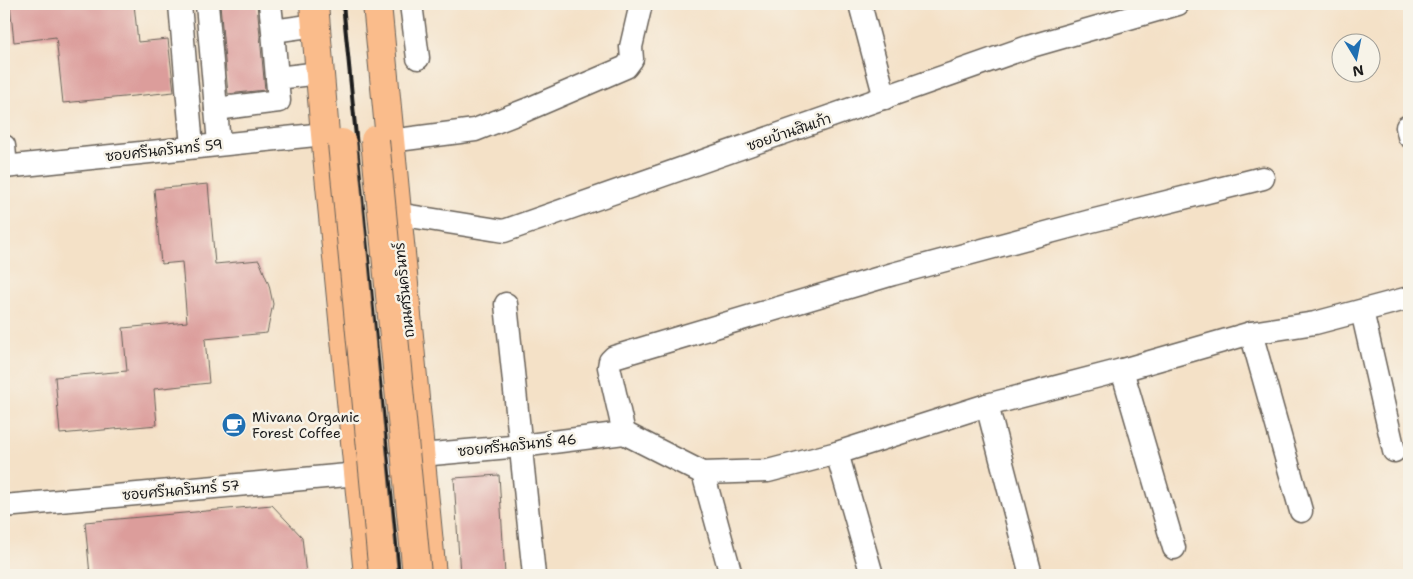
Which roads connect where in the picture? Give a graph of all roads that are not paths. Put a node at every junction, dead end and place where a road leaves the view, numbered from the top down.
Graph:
1 (180, 4) edge
2 (207, 4) edge
3 (270, 4) edge
4 (363, 4) edge
5 (377, 4) edge
6 (411, 4) edge
7 (641, 4) edge
8 (860, 4) edge
9 (1178, 4) edge
10 (319, 11) edge
11 (273, 31) junction
12 (418, 58) dead end
13 (320, 73) junction
14 (277, 78) junction
15 (885, 98) junction
16 (216, 108) junction
17 (333, 139) junction
18 (383, 141) junction
19 (219, 144) junction
20 (192, 147) junction
21 (5, 160) edge
22 (1264, 178) dead end
23 (398, 223) junction
24 (335, 237) junction
25 (1409, 298) edge
26 (506, 304) dead end
27 (1362, 310) junction
28 (1251, 333) junction
29 (1122, 370) junction
30 (987, 405) junction
31 (618, 433) junction
32 (521, 446) junction
33 (1394, 451) dead end
34 (837, 453) junction
35 (421, 455) junction
36 (703, 473) junction
37 (358, 474) junction
38 (4, 506) edge
39 (1301, 511) dead end
40 (1174, 548) dead end
41 (368, 575) edge
42 (383, 575) edge
43 (417, 575) edge
44 (432, 575) edge
45 (534, 575) edge
46 (731, 575) edge
47 (872, 575) edge
48 (1031, 575) edge

1 - 20 street
2 - 16 street
3 - 11 street
4 - 18 main road
5 - 18 main road, ถนนศรีนครินทร์
6 - 12 street
7 - 18 street
8 - 15 street
9 - 15 street, ซอยบ้านสินเก้า
10 - 11 street
10 - 13 main road
10 - 17 main road
11 - 14 street
13 - 14 street
13 - 17 main road
14 - 16 street
15 - 23 street, ซอยบ้านสินเก้า
16 - 19 street
17 - 19 street, ซอยศรีนครินทร์ 59
17 - 24 main road
17 - 42 main road, bridge
18 - 23 main road, ถนนศรีนครินทร์
18 - 43 main road, bridge
19 - 20 street, ซอยศรีนครินทร์ 59
20 - 21 street, ซอยศรีนครินทร์ 59
22 - 31 street
23 - 24 main road
23 - 35 main road, ถนนศรีนครินทร์
24 - 37 main road
25 - 27 street
26 - 32 street
27 - 28 street
27 - 33 street
28 - 29 street
28 - 39 street
29 - 30 street
29 - 40 street
30 - 34 street
30 - 48 street
31 - 32 street, ซอยศรีนครินทร์ 46
31 - 36 street
32 - 35 street, ซอยศรีนครินทร์ 46
32 - 45 street
34 - 36 street
34 - 47 street
35 - 37 street, ซอยศรีนครินทร์ 46
35 - 44 main road, ถนนศรีนครินทร์
36 - 46 street
37 - 38 street, ซอยศรีนครินทร์ 57
37 - 41 main road

